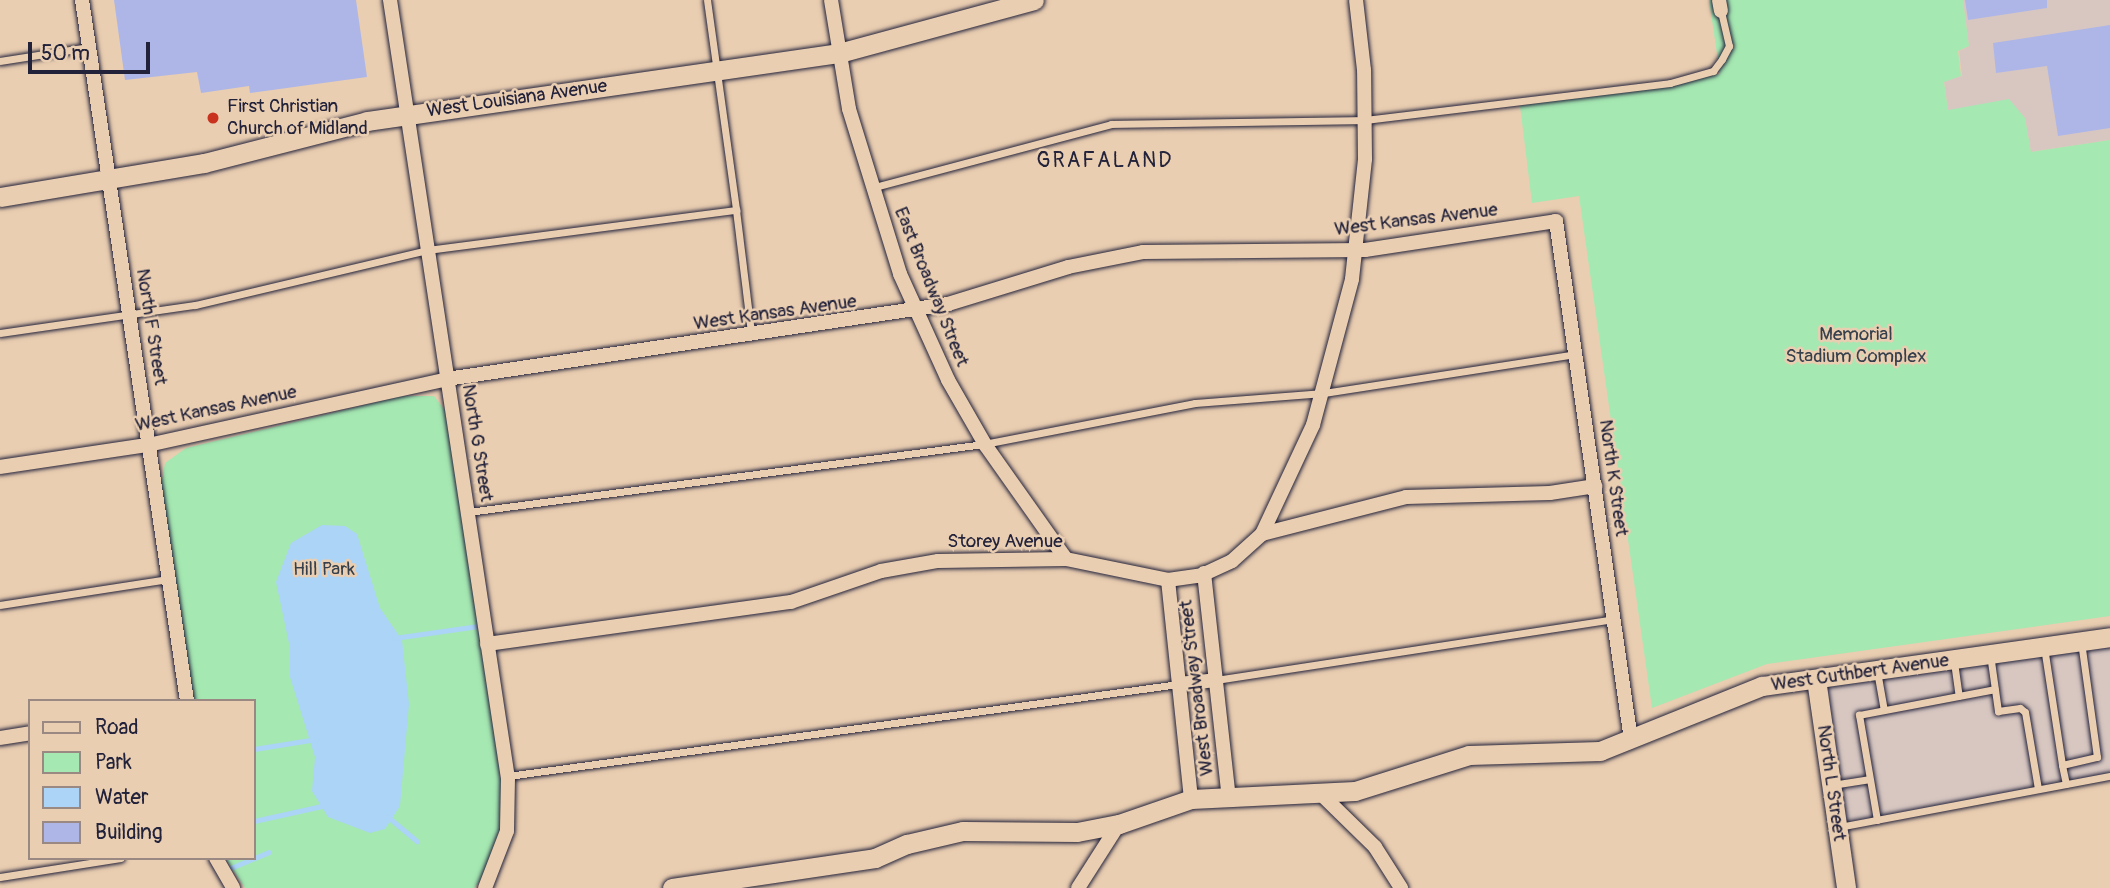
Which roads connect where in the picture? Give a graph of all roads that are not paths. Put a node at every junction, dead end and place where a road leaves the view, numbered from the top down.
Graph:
1 (82, 0) edge
2 (390, 0) edge
3 (706, 0) edge
4 (831, 0) edge
5 (1034, 0) edge
6 (1356, 0) edge
7 (1720, 6) edge
8 (90, 47) junction
9 (839, 53) junction
10 (0, 61) edge
11 (716, 71) junction
12 (407, 115) junction
13 (1365, 120) junction
14 (110, 181) junction
15 (870, 188) junction
16 (0, 197) edge
17 (736, 211) junction
18 (1556, 221) joint
19 (427, 250) junction
20 (1356, 250) junction
21 (916, 310) junction
22 (130, 314) junction
23 (0, 333) edge
24 (751, 336) junction
25 (1576, 354) junction
26 (447, 379) junction
27 (1324, 394) junction
28 (984, 444) junction
29 (148, 445) junction
30 (0, 467) edge
31 (1595, 486) junction
32 (468, 512) junction
33 (1262, 534) junction
34 (1066, 559) junction
35 (1203, 573) junction
36 (169, 579) junction
37 (1168, 580) junction
38 (0, 605) edge
39 (1614, 619) junction
40 (2110, 637) edge
41 (2081, 641) junction
42 (487, 644) junction
43 (2044, 646) junction
44 (1990, 654) junction
45 (1953, 659) junction
46 (1877, 670) junction
47 (1816, 679) junction
48 (1216, 680) junction
49 (1179, 684) junction
50 (1996, 690) junction
51 (1959, 696) junction
52 (187, 699) edge
53 (1884, 709) junction
54 (28, 733) edge
55 (0, 738) edge
56 (1631, 740) junction
57 (2062, 765) junction
58 (508, 776) junction
59 (2110, 776) edge
60 (1869, 779) junction
61 (2066, 783) junction
62 (1831, 785) junction
63 (2038, 789) junction
64 (1322, 796) junction
65 (1229, 798) junction
66 (1191, 799) junction
67 (1877, 820) junction
68 (1119, 824) junction
69 (1837, 827) junction
70 (108, 860) edge
71 (217, 860) edge
72 (0, 877) edge
73 (233, 888) edge
74 (485, 888) edge
75 (672, 888) edge
76 (1078, 888) edge
77 (1401, 888) edge
78 (1846, 888) edge

1 - 8 street, North F Street
2 - 12 street, North G Street
3 - 11 lane
4 - 9 street, East Broadway Street
5 - 9 street, West Louisiana Avenue
6 - 13 street
7 - 13 lane
8 - 10 lane
8 - 14 street, North F Street
9 - 11 street, West Louisiana Avenue
9 - 15 street, East Broadway Street
11 - 12 street, West Louisiana Avenue
11 - 17 lane
12 - 14 street, West Louisiana Avenue
12 - 19 street, North G Street
13 - 15 lane
13 - 20 street
14 - 16 street, West Louisiana Avenue
14 - 22 street, North F Street
15 - 21 street, East Broadway Street
17 - 19 lane
17 - 24 lane
18 - 20 street, West Kansas Avenue
18 - 25 street, North K Street
19 - 22 lane
19 - 26 street, North G Street
20 - 21 street, West Kansas Avenue
20 - 27 street
21 - 24 street, West Kansas Avenue
21 - 28 street, East Broadway Street
22 - 23 lane
22 - 29 street, North F Street
24 - 26 street, West Kansas Avenue
25 - 27 lane
25 - 31 street, North K Street
26 - 29 street, West Kansas Avenue
26 - 32 street, North G Street
27 - 28 lane
27 - 33 street
28 - 32 lane
28 - 34 street, East Broadway Street
29 - 30 street, West Kansas Avenue
29 - 36 street, North F Street
31 - 33 street, Storey Avenue
31 - 39 street, North K Street
32 - 42 street, North G Street
33 - 35 street, Storey Avenue
34 - 37 street, Storey Avenue
34 - 42 street, Storey Avenue
35 - 37 street, Storey Avenue
35 - 48 street, West Broadway Street
36 - 38 lane
36 - 52 street, North F Street
37 - 49 street, West Broadway Street
39 - 48 lane
39 - 56 street, North K Street
40 - 41 street, West Cuthbert Avenue
41 - 43 street, West Cuthbert Avenue
41 - 57 lane
42 - 58 street, North G Street
43 - 44 street, West Cuthbert Avenue
43 - 57 lane
44 - 45 street, West Cuthbert Avenue
44 - 50 lane
45 - 46 street, West Cuthbert Avenue
45 - 51 lane
46 - 47 street, West Cuthbert Avenue
46 - 53 lane
47 - 56 street, West Cuthbert Avenue
47 - 62 street, North L Street
48 - 49 street
48 - 65 street, West Broadway Street
49 - 58 lane
49 - 66 street, West Broadway Street
50 - 51 lane
50 - 63 lane
51 - 53 lane
53 - 60 lane
54 - 55 street
56 - 64 street, West Cuthbert Avenue
57 - 61 lane
58 - 74 street, North G Street
59 - 61 lane
60 - 62 lane
60 - 67 lane
61 - 63 lane
62 - 69 street, North L Street
63 - 67 lane
64 - 65 street, West Cuthbert Avenue
64 - 77 street
65 - 66 street, West Cuthbert Avenue
66 - 68 street, West Cuthbert Avenue
67 - 69 lane
68 - 75 street, West Cuthbert Avenue
68 - 76 street
69 - 78 street, North L Street
70 - 72 lane
71 - 73 street

